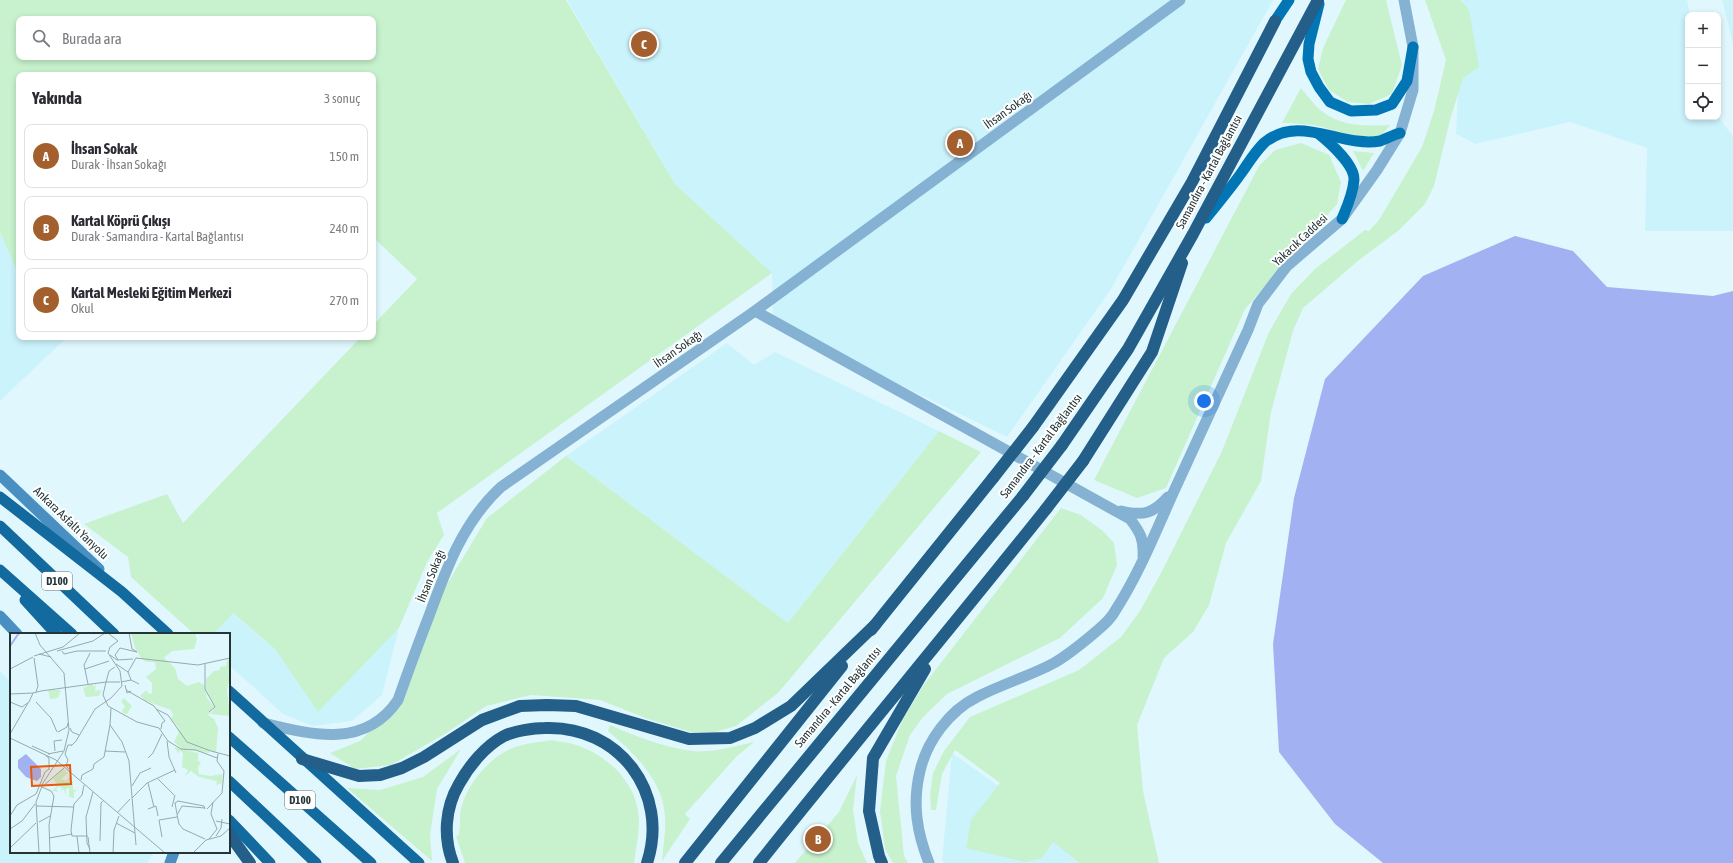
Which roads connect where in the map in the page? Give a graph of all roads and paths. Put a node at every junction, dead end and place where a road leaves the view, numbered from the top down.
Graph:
1 (1180, 0) edge
2 (1280, 0) edge
3 (1289, 0) edge
4 (1319, 0) edge
5 (1404, 0) edge
6 (1275, 21) junction
7 (1413, 47) junction
8 (1318, 132) junction
9 (1400, 132) junction
10 (1342, 219) junction
11 (1193, 234) junction
12 (755, 311) junction
13 (0, 475) edge
14 (1175, 489) junction
15 (0, 497) edge
16 (1113, 509) junction
17 (0, 526) edge
18 (1143, 561) junction
19 (0, 570) edge
20 (0, 573) edge
21 (122, 592) junction
22 (0, 616) edge
23 (875, 625) junction
24 (16, 633) edge
25 (55, 633) edge
26 (71, 633) edge
27 (113, 633) edge
28 (167, 633) edge
29 (942, 640) junction
30 (230, 692) edge
31 (263, 723) junction
32 (230, 738) edge
33 (302, 759) junction
34 (230, 782) edge
35 (230, 821) edge
36 (230, 835) edge
37 (174, 853) edge
38 (170, 863) edge
39 (250, 863) edge
40 (270, 863) edge
41 (316, 863) edge
42 (371, 863) edge
43 (419, 863) edge
44 (453, 863) edge
45 (647, 863) edge
46 (685, 863) edge
47 (721, 863) edge
48 (759, 863) edge
49 (882, 863) edge
50 (929, 863) edge

1 - 12 street, İhsan Sokağı
2 - 6 main road
3 - 6 main road
4 - 7 main road
4 - 11 highway, Samandıra - Kartal Bağlantısı
5 - 7 street, Yakacık Caddesi
6 - 23 highway, Samandıra - Kartal Bağlantısı, bridge
7 - 9 street, Yakacık Caddesi
8 - 9 main road
8 - 10 main road
8 - 11 main road
9 - 10 street, Yakacık Caddesi
10 - 14 street, Yakacık Caddesi
11 - 29 highway, bridge
11 - 47 highway, Samandıra - Kartal Bağlantısı, bridge
12 - 16 street
12 - 31 street, İhsan Sokağı
13 - 21 main road, Ankara Asfaltı Yanyolu
14 - 16 street
14 - 18 street, Yakacık Caddesi
15 - 21 highway
16 - 18 street
17 - 27 highway, D100
18 - 50 street, Yakacık Caddesi
19 - 26 highway, D100
20 - 25 highway
21 - 28 highway
22 - 24 main road
23 - 33 highway
23 - 46 highway, Samandıra - Kartal Bağlantısı
29 - 48 highway
29 - 49 highway
30 - 31 highway
31 - 33 highway
32 - 42 highway, D100
33 - 43 highway
34 - 41 highway
35 - 40 highway
36 - 39 highway
37 - 38 main road
44 - 45 highway

